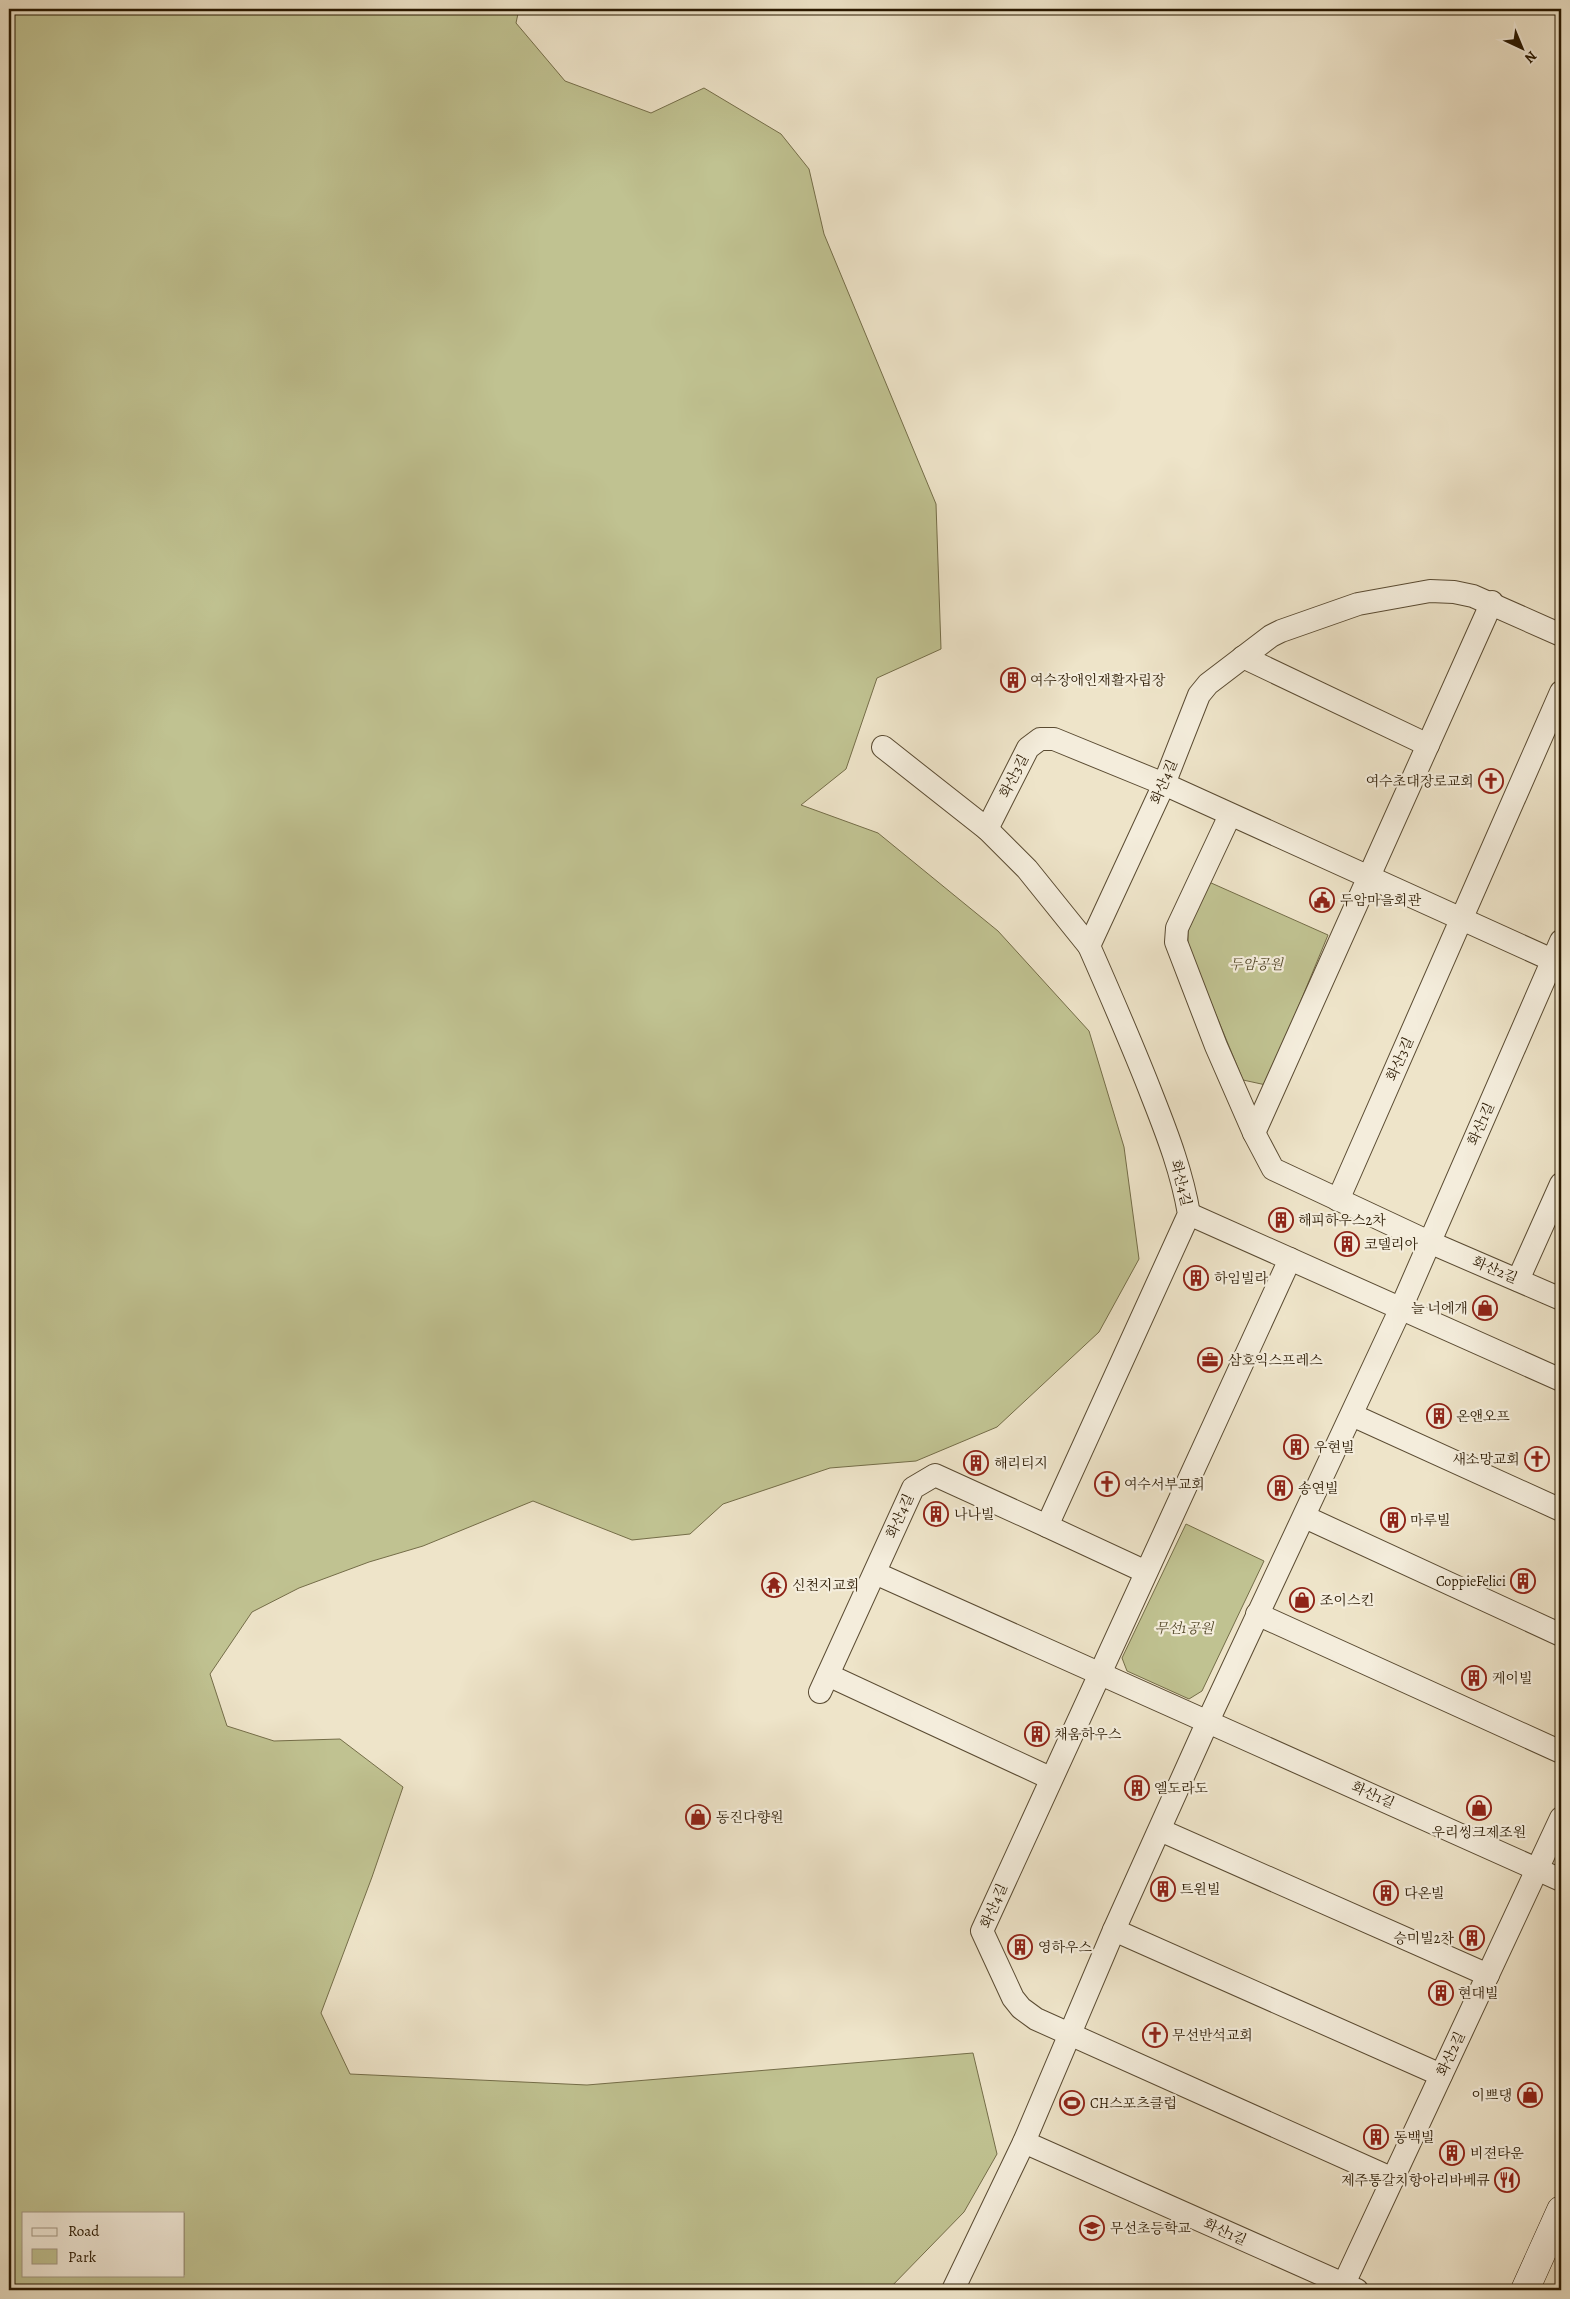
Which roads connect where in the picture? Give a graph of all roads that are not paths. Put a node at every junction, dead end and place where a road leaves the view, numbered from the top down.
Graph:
1 (1492, 602) junction
2 (1561, 635) edge
3 (1243, 657) junction
4 (1561, 692) edge
5 (1428, 745) junction
6 (883, 747) dead end
7 (1164, 784) junction
8 (1230, 815) junction
9 (986, 829) junction
10 (1369, 877) junction
11 (1462, 918) junction
12 (1089, 946) junction
13 (1558, 955) edge
14 (1254, 1133) junction
15 (1561, 1184) edge
16 (1338, 1200) junction
17 (1189, 1214) junction
18 (1430, 1242) junction
19 (1290, 1259) junction
20 (1518, 1280) junction
21 (1561, 1299) edge
22 (1401, 1308) junction
23 (1561, 1380) edge
24 (1352, 1415) junction
25 (1561, 1510) edge
26 (1305, 1516) junction
27 (1047, 1526) junction
28 (1146, 1572) junction
29 (875, 1573) junction
30 (1257, 1614) junction
31 (1561, 1635) edge
32 (1100, 1672) junction
33 (1208, 1721) junction
34 (1561, 1752) edge
35 (1050, 1778) junction
36 (1561, 1818) edge
37 (1160, 1830) junction
38 (1537, 1869) junction
39 (1561, 1880) edge
40 (1114, 1930) junction
41 (1488, 1975) junction
42 (1068, 2034) junction
43 (1441, 2076) junction
44 (1024, 2142) junction
45 (1393, 2178) junction
46 (1561, 2210) edge
47 (1348, 2288) edge
48 (953, 2290) edge
49 (1525, 2290) edge

1 - 2 street, 화산4길
1 - 3 street, 화산4길
1 - 5 street
3 - 5 street
3 - 7 street, 화산4길
4 - 11 street
5 - 10 street
6 - 9 street
7 - 8 street, 화산3길
7 - 9 street, 화산3길
7 - 12 street, 화산4길
8 - 10 street, 화산3길
8 - 14 street
9 - 12 street
10 - 11 street, 화산3길
10 - 14 street
11 - 13 street, 화산3길
11 - 16 street, 화산3길
12 - 17 street, 화산4길
13 - 18 street, 화산1길
14 - 16 street
15 - 20 street
16 - 18 street
17 - 19 street
17 - 27 street, 화산4길
18 - 20 street, 화산2길
18 - 22 street, 화산1길
19 - 22 street
19 - 28 street, 화산4길
20 - 21 street, 화산2길
22 - 23 street
22 - 24 street, 화산1길
24 - 25 street
24 - 26 street, 화산1길
26 - 30 street, 화산1길
26 - 31 street
27 - 28 street
27 - 29 street, 화산4길
28 - 32 street, 화산4길
29 - 32 street
29 - 35 street, 화산4길
30 - 33 street, 화산1길
30 - 34 street
32 - 33 street
32 - 35 street, 화산4길
33 - 37 street, 화산1길
33 - 38 street, 화산1길
35 - 42 street, 화산4길
36 - 38 street, 화산2길
37 - 40 street, 화산1길
37 - 41 street
38 - 39 street, 화산1길
38 - 41 street, 화산2길
40 - 42 street, 화산1길
40 - 43 street
41 - 43 street, 화산2길
42 - 44 street, 화산1길
42 - 45 street
43 - 45 street, 화산2길
44 - 47 street, 화산1길
44 - 48 street, 화산1길
45 - 47 street, 화산2길
46 - 49 street

